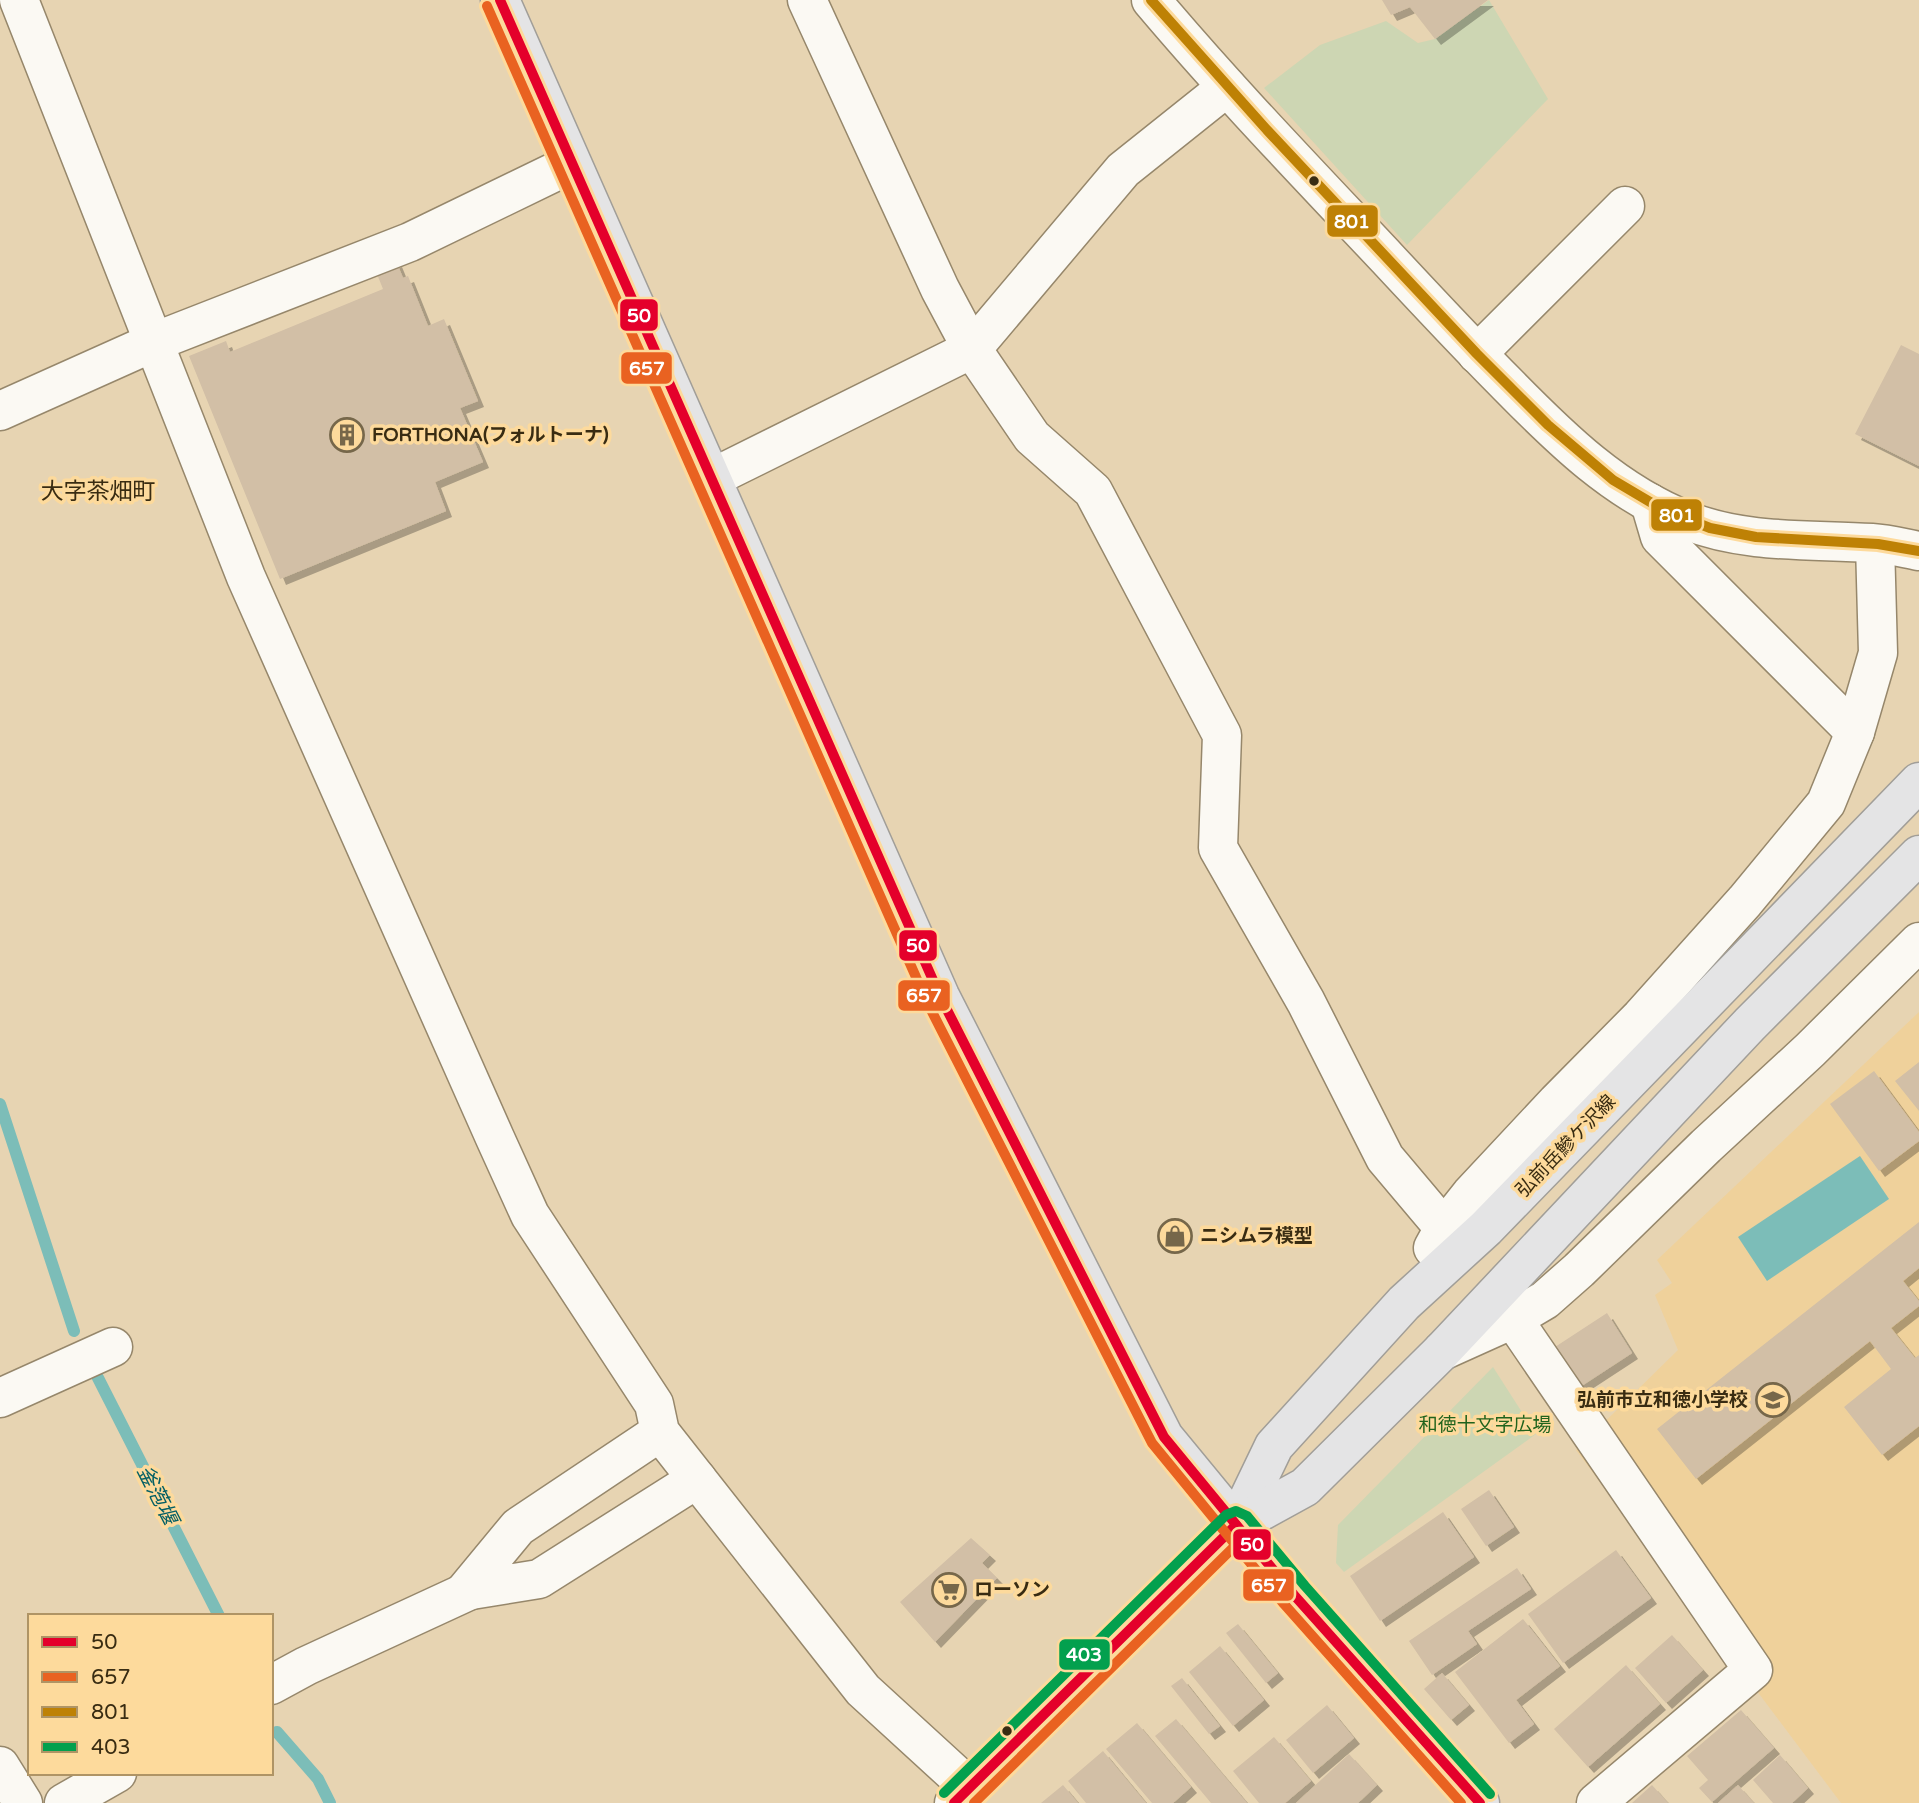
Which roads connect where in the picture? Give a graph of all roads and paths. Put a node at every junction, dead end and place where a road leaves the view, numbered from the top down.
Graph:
1 (19, 0) edge
2 (500, 0) edge
3 (807, 0) edge
4 (1165, 5) edge
5 (1227, 87) junction
6 (571, 164) junction
7 (1625, 206) dead end
8 (154, 342) junction
9 (972, 349) junction
10 (1477, 355) junction
11 (0, 411) edge
12 (712, 478) junction
13 (1650, 503) junction
14 (1875, 544) junction
15 (1919, 551) edge
16 (1855, 732) junction
17 (1919, 782) edge
18 (1919, 855) edge
19 (1919, 942) edge
20 (1444, 1228) junction
21 (1404, 1303) junction
22 (1513, 1320) junction
23 (113, 1347) dead end
24 (1442, 1352) junction
25 (0, 1398) edge
26 (660, 1432) junction
27 (697, 1479) junction
28 (1236, 1525) junction
29 (475, 1588) junction
30 (273, 1684) edge
31 (0, 1766) edge
32 (113, 1775) edge
33 (961, 1795) edge
34 (23, 1803) edge
35 (64, 1803) edge
36 (1480, 1803) edge
37 (1596, 1803) edge

1 - 8 street
2 - 6 main road
3 - 9 street
4 - 5 street
5 - 9 street
5 - 10 street
6 - 8 street
6 - 12 main road
7 - 10 street
8 - 11 street
8 - 26 street
9 - 12 street
9 - 20 street
10 - 13 street
12 - 28 main road
13 - 14 street
13 - 16 street
14 - 15 street
14 - 16 street
16 - 20 street
17 - 21 main road, 弘前岳鰺ケ沢線
18 - 24 main road
19 - 22 street
20 - 21 street
21 - 28 main road, 弘前岳鰺ケ沢線
22 - 24 street
22 - 37 street
23 - 25 street
24 - 28 main road
26 - 27 street
26 - 29 street
27 - 29 street
27 - 33 street
28 - 33 street
28 - 36 main road
29 - 30 street
31 - 34 street
32 - 35 street

